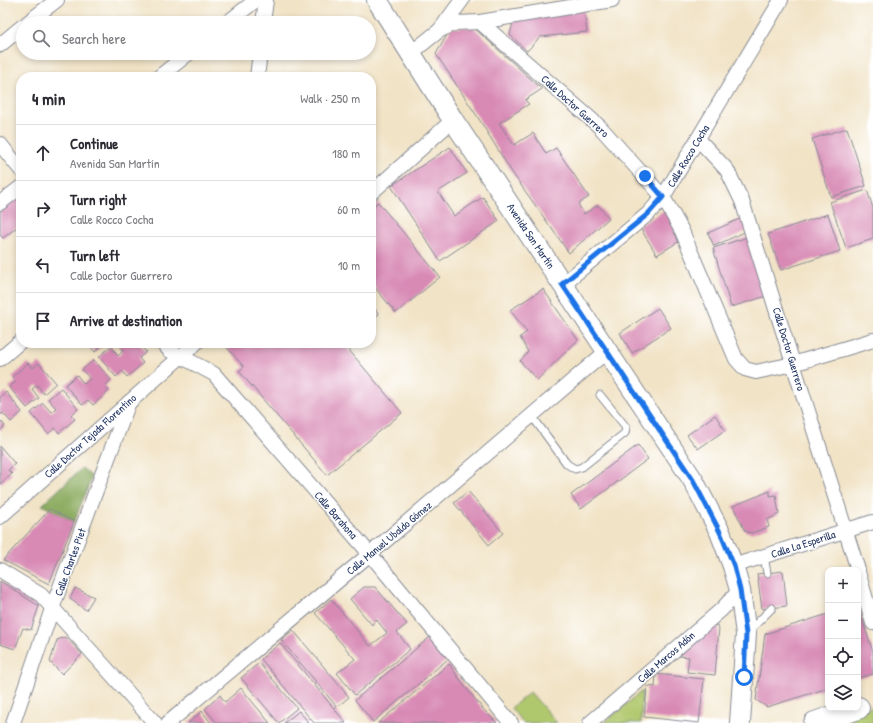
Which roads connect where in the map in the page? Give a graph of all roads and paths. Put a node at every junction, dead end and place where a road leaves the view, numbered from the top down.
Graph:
1 (57, 0) edge
2 (256, 0) edge
3 (266, 0) edge
4 (377, 0) edge
5 (462, 0) edge
6 (612, 0) edge
7 (781, 0) edge
8 (36, 16) edge
9 (236, 16) edge
10 (264, 16) edge
11 (480, 22) junction
12 (440, 30) junction
13 (16, 32) edge
14 (0, 45) edge
15 (411, 52) junction
16 (181, 60) edge
17 (259, 60) edge
18 (165, 72) edge
19 (257, 72) edge
20 (453, 120) junction
21 (698, 139) junction
22 (0, 144) edge
23 (16, 164) edge
24 (376, 189) edge
25 (16, 191) edge
26 (663, 197) junction
27 (0, 204) edge
28 (562, 284) junction
29 (873, 340) edge
30 (16, 345) edge
31 (171, 348) edge
32 (607, 351) junction
33 (0, 358) edge
34 (793, 364) junction
35 (600, 395) dead end
36 (129, 402) junction
37 (532, 416) junction
38 (0, 517) edge
39 (873, 522) edge
40 (846, 530) junction
41 (370, 554) junction
42 (764, 556) junction
43 (734, 566) junction
44 (857, 567) edge
45 (0, 570) edge
46 (767, 573) dead end
47 (861, 581) edge
48 (740, 590) junction
49 (53, 606) junction
50 (772, 608) dead end
51 (873, 623) edge
52 (746, 634) junction
53 (873, 702) edge
54 (861, 707) edge
55 (850, 711) edge
56 (13, 723) edge
57 (155, 723) edge
58 (168, 723) edge
59 (511, 723) edge
60 (590, 723) edge
61 (740, 723) edge
62 (816, 723) edge

1 - 8 street
2 - 9 street
3 - 10 street
4 - 15 main road, Avenida San Martín
5 - 12 street
6 - 11 street
7 - 21 street, Calle Rocco Cocha
11 - 12 street
11 - 26 street, Calle Doctor Guerrero
12 - 15 street
13 - 14 street
15 - 20 main road, Avenida San Martín
16 - 18 street
17 - 19 street
20 - 24 street
20 - 28 main road, Avenida San Martín
21 - 26 street, Calle Rocco Cocha
21 - 34 street, Calle Doctor Guerrero
22 - 23 street
25 - 27 street
26 - 28 street, Calle Rocco Cocha
26 - 34 street, Calle Doctor Guerrero
28 - 32 main road, Avenida San Martín
29 - 34 street
30 - 33 street
31 - 36 street, Calle Doctor Tejada Florentino
31 - 41 street, Calle Barahona
32 - 37 street, Calle Manuel Ubaldo Gómez
32 - 43 main road, Avenida San Martín
34 - 40 street, Calle Doctor Guerrero
35 - 37 lane
36 - 38 street, Calle Doctor Tejada Florentino
36 - 49 street, Calle Charles Piet
37 - 41 street, Calle Manuel Ubaldo Gómez
39 - 40 street, Calle La Esperilla
40 - 42 street, Calle La Esperilla
40 - 44 street, Calle Doctor Guerrero
41 - 58 street, Calle Manuel Ubaldo Gómez
41 - 59 street, Calle Barahona
42 - 43 street, Calle La Esperilla
42 - 46 lane
43 - 48 main road, Avenida San Martín
45 - 49 street
47 - 51 street, Calle Doctor Guerrero
48 - 52 main road, Avenida San Martín
48 - 60 street, Calle Marcos Adón
49 - 56 street, Calle Charles Piet
49 - 57 street
50 - 52 lane
52 - 61 main road, Avenida San Martín
53 - 54 main road
55 - 62 main road

